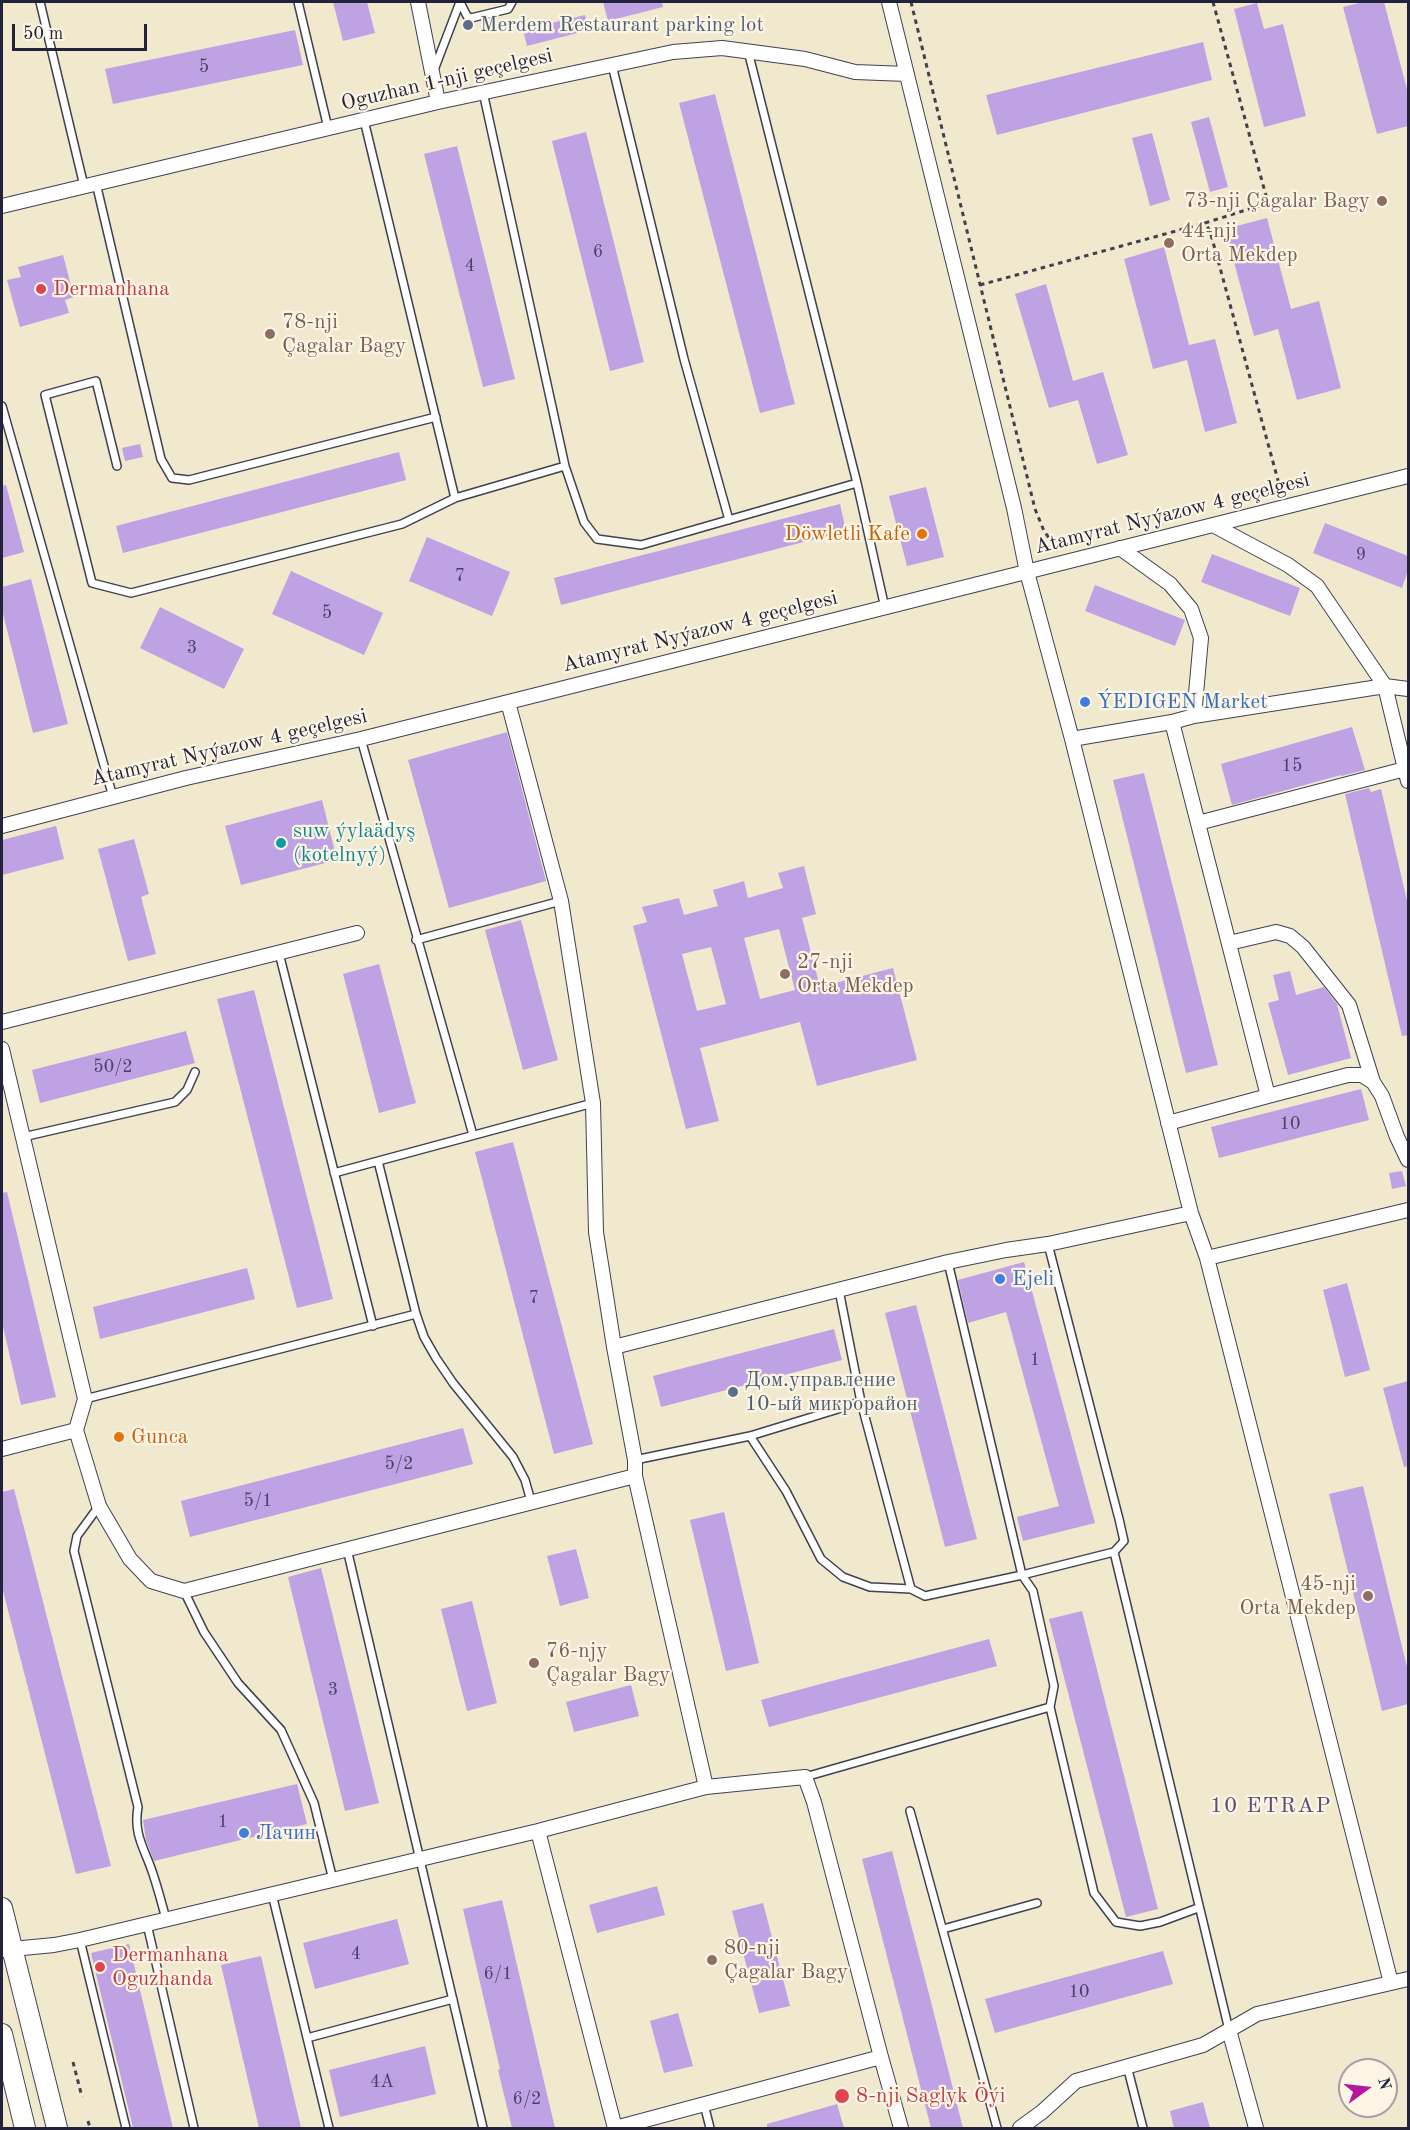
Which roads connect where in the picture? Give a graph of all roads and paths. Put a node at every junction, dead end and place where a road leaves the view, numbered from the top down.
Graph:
1 (40, 2) edge
2 (298, 2) edge
3 (418, 2) edge
4 (460, 2) edge
5 (512, 2) edge
6 (889, 2) edge
7 (911, 2) edge
8 (1213, 2) edge
9 (748, 51) junction
10 (612, 65) junction
11 (433, 73) junction
12 (907, 74) junction
13 (483, 92) junction
14 (438, 102) junction
15 (363, 120) junction
16 (328, 128) junction
17 (90, 185) junction
18 (2, 206) edge
19 (1205, 223) junction
20 (980, 285) junction
21 (2, 406) edge
22 (436, 417) junction
23 (117, 466) dead end
24 (565, 466) junction
25 (1408, 476) edge
26 (857, 483) junction
27 (1279, 484) dead end
28 (456, 498) junction
29 (729, 520) junction
30 (1213, 525) junction
31 (1052, 542) dead end
32 (1120, 548) junction
33 (1027, 572) junction
34 (885, 608) junction
35 (1385, 686) junction
36 (1408, 689) edge
37 (508, 702) junction
38 (1194, 716) junction
39 (1172, 722) junction
40 (361, 739) junction
41 (1072, 739) junction
42 (1407, 775) edge
43 (113, 797) junction
44 (1198, 823) junction
45 (2, 826) edge
46 (561, 901) junction
47 (357, 933) dead end
48 (416, 940) junction
49 (1229, 943) junction
50 (279, 953) junction
51 (2, 1022) edge
52 (2, 1049) edge
53 (195, 1072) dead end
54 (1373, 1082) junction
55 (1268, 1096) junction
56 (593, 1103) junction
57 (1168, 1123) junction
58 (473, 1135) junction
59 (22, 1137) junction
60 (1408, 1160) edge
61 (378, 1161) junction
62 (334, 1173) junction
63 (1408, 1210) edge
64 (1191, 1213) junction
65 (1048, 1244) junction
66 (1207, 1258) junction
67 (948, 1262) junction
68 (839, 1290) junction
69 (416, 1314) junction
70 (373, 1326) junction
71 (614, 1347) junction
72 (85, 1400) junction
73 (861, 1402) junction
74 (76, 1430) junction
75 (750, 1436) junction
76 (2, 1449) edge
77 (635, 1460) junction
78 (634, 1476) junction
79 (531, 1502) junction
80 (99, 1506) junction
81 (347, 1549) junction
82 (1114, 1552) junction
83 (1022, 1575) junction
84 (911, 1588) junction
85 (184, 1591) junction
86 (1050, 1707) junction
87 (805, 1777) junction
88 (706, 1787) junction
89 (910, 1811) dead end
90 (538, 1831) junction
91 (420, 1859) junction
92 (333, 1880) junction
93 (272, 1894) junction
94 (1037, 1904) dead end
95 (2, 1908) edge
96 (1198, 1908) junction
97 (166, 1919) junction
98 (147, 1924) junction
99 (943, 1929) junction
100 (80, 1940) junction
101 (7, 1950) edge
102 (1408, 1979) edge
103 (1391, 1983) junction
104 (453, 1999) junction
105 (1228, 2030) junction
106 (2, 2034) edge
107 (307, 2038) junction
108 (881, 2057) junction
109 (73, 2062) dead end
110 (1127, 2066) junction
111 (82, 2097) dead end
112 (704, 2104) junction
113 (88, 2121) dead end
114 (25, 2128) edge
115 (57, 2128) edge
116 (90, 2128) edge
117 (126, 2128) edge
118 (194, 2128) edge
119 (329, 2128) edge
120 (483, 2128) edge
121 (615, 2128) edge
122 (710, 2128) edge
123 (901, 2128) edge
124 (997, 2128) edge
125 (1020, 2128) edge
126 (1143, 2128) edge
127 (1256, 2128) edge

1 - 17 lane
2 - 16 lane
3 - 11 street
4 - 5 lane
4 - 11 lane
6 - 12 street
7 - 20 path
8 - 19 path
9 - 10 street, Oguzhan 1-nji geçelgesi
9 - 12 street, Oguzhan 1-nji geçelgesi
9 - 26 lane
10 - 13 street, Oguzhan 1-nji geçelgesi
10 - 29 lane
11 - 14 street
12 - 33 street
13 - 14 street, Oguzhan 1-nji geçelgesi
13 - 24 lane
14 - 15 street, Oguzhan 1-nji geçelgesi
15 - 16 street, Oguzhan 1-nji geçelgesi
15 - 22 lane
16 - 17 street, Oguzhan 1-nji geçelgesi
17 - 18 street, Oguzhan 1-nji geçelgesi
17 - 22 lane
19 - 20 path
19 - 27 path
20 - 31 path
21 - 43 lane
22 - 28 lane
23 - 28 lane
24 - 28 lane
24 - 29 lane
25 - 30 street, Atamyrat Nyýazow 4 geçelgesi
26 - 29 lane
26 - 34 lane
30 - 32 street, Atamyrat Nyýazow 4 geçelgesi
30 - 35 street
32 - 33 street, Atamyrat Nyýazow 4 geçelgesi
32 - 38 street
33 - 34 street, Atamyrat Nyýazow 4 geçelgesi
33 - 41 street
34 - 37 street, Atamyrat Nyýazow 4 geçelgesi
35 - 36 street
35 - 38 street
35 - 42 street
37 - 40 street, Atamyrat Nyýazow 4 geçelgesi
37 - 46 street
38 - 39 street
39 - 41 street
39 - 44 street
40 - 43 street, Atamyrat Nyýazow 4 geçelgesi
40 - 48 lane
41 - 57 street
42 - 44 street
43 - 45 street, Atamyrat Nyýazow 4 geçelgesi
44 - 49 street
46 - 48 lane
46 - 56 street
47 - 50 street
48 - 58 lane
49 - 54 street
49 - 55 street
50 - 51 street
50 - 62 lane
52 - 59 street
53 - 59 lane
54 - 55 street
54 - 60 street
55 - 57 street
56 - 58 lane
56 - 71 street
57 - 64 street
58 - 61 lane
59 - 72 street
61 - 62 lane
61 - 69 lane
62 - 70 lane
63 - 66 street
64 - 65 street
64 - 66 street
65 - 67 street
65 - 82 lane
66 - 103 street
67 - 68 street
67 - 83 lane
68 - 71 street
68 - 73 lane
69 - 70 lane
69 - 79 lane
70 - 72 lane
71 - 77 street
72 - 74 street
73 - 75 lane
73 - 84 lane
74 - 76 street
74 - 80 street
75 - 77 lane
75 - 84 lane
77 - 78 street
78 - 79 street
78 - 88 street
79 - 81 street
80 - 85 street
80 - 97 lane
81 - 85 street
81 - 91 lane
82 - 83 lane
82 - 96 lane
83 - 84 lane
83 - 86 lane
85 - 92 lane
86 - 87 lane
86 - 96 lane
87 - 88 street
87 - 108 street
88 - 90 street
89 - 99 lane
90 - 91 street
90 - 121 street
91 - 92 street
91 - 104 lane
92 - 93 street
93 - 97 street
93 - 107 lane
94 - 99 lane
95 - 101 main road
96 - 105 lane
97 - 98 street
98 - 100 street
98 - 118 lane
99 - 124 lane
100 - 101 street
100 - 117 lane
101 - 115 main road
102 - 103 street
103 - 105 street
104 - 107 lane
104 - 120 lane
105 - 110 street
105 - 127 street
106 - 114 main road
107 - 119 lane
108 - 112 street
108 - 123 street
109 - 111 path
110 - 125 street
110 - 126 lane
112 - 121 street
112 - 122 lane
113 - 116 path

